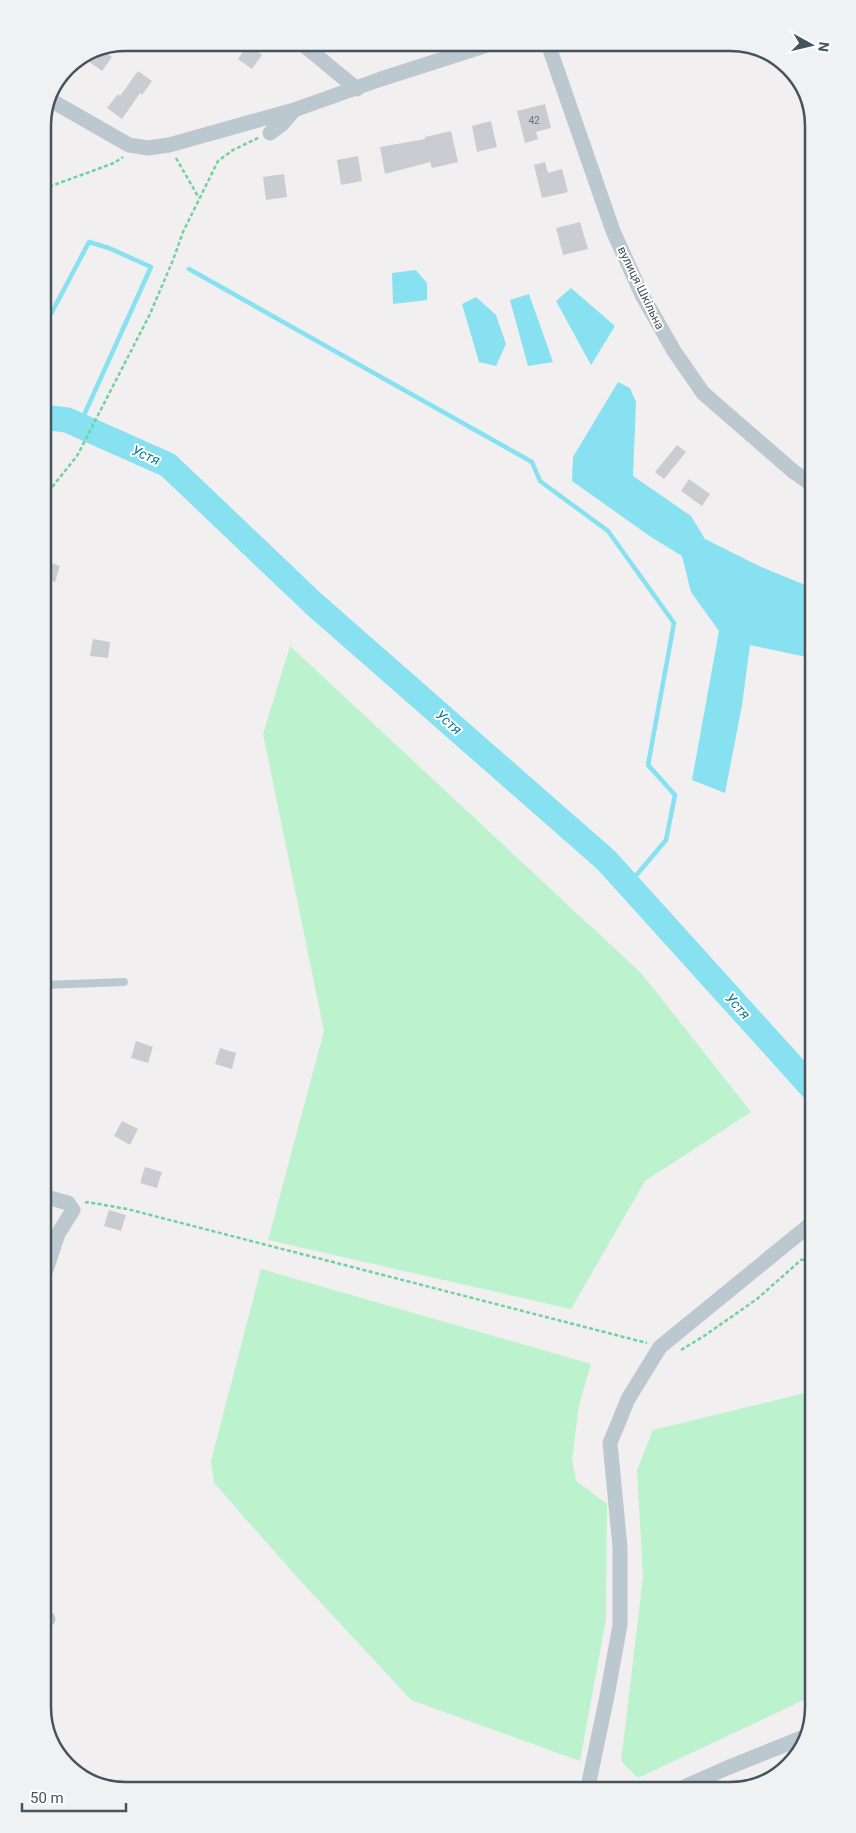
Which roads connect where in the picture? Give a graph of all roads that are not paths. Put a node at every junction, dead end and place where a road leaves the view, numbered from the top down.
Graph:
1 (311, 51) edge
2 (468, 51) edge
3 (550, 51) edge
4 (357, 89) junction
5 (55, 103) edge
6 (294, 110) junction
7 (270, 133) road end
8 (805, 479) edge
9 (124, 982) dead end
10 (51, 985) edge
11 (51, 1198) edge
12 (805, 1229) edge
13 (51, 1255) edge
14 (797, 1740) edge
15 (589, 1782) edge
16 (695, 1782) edge

1 - 4 street
2 - 4 street
3 - 8 street, вулиця Шкільна
4 - 6 street
5 - 6 street
6 - 7 street
9 - 10 lane
11 - 13 street
12 - 15 street
14 - 16 street

